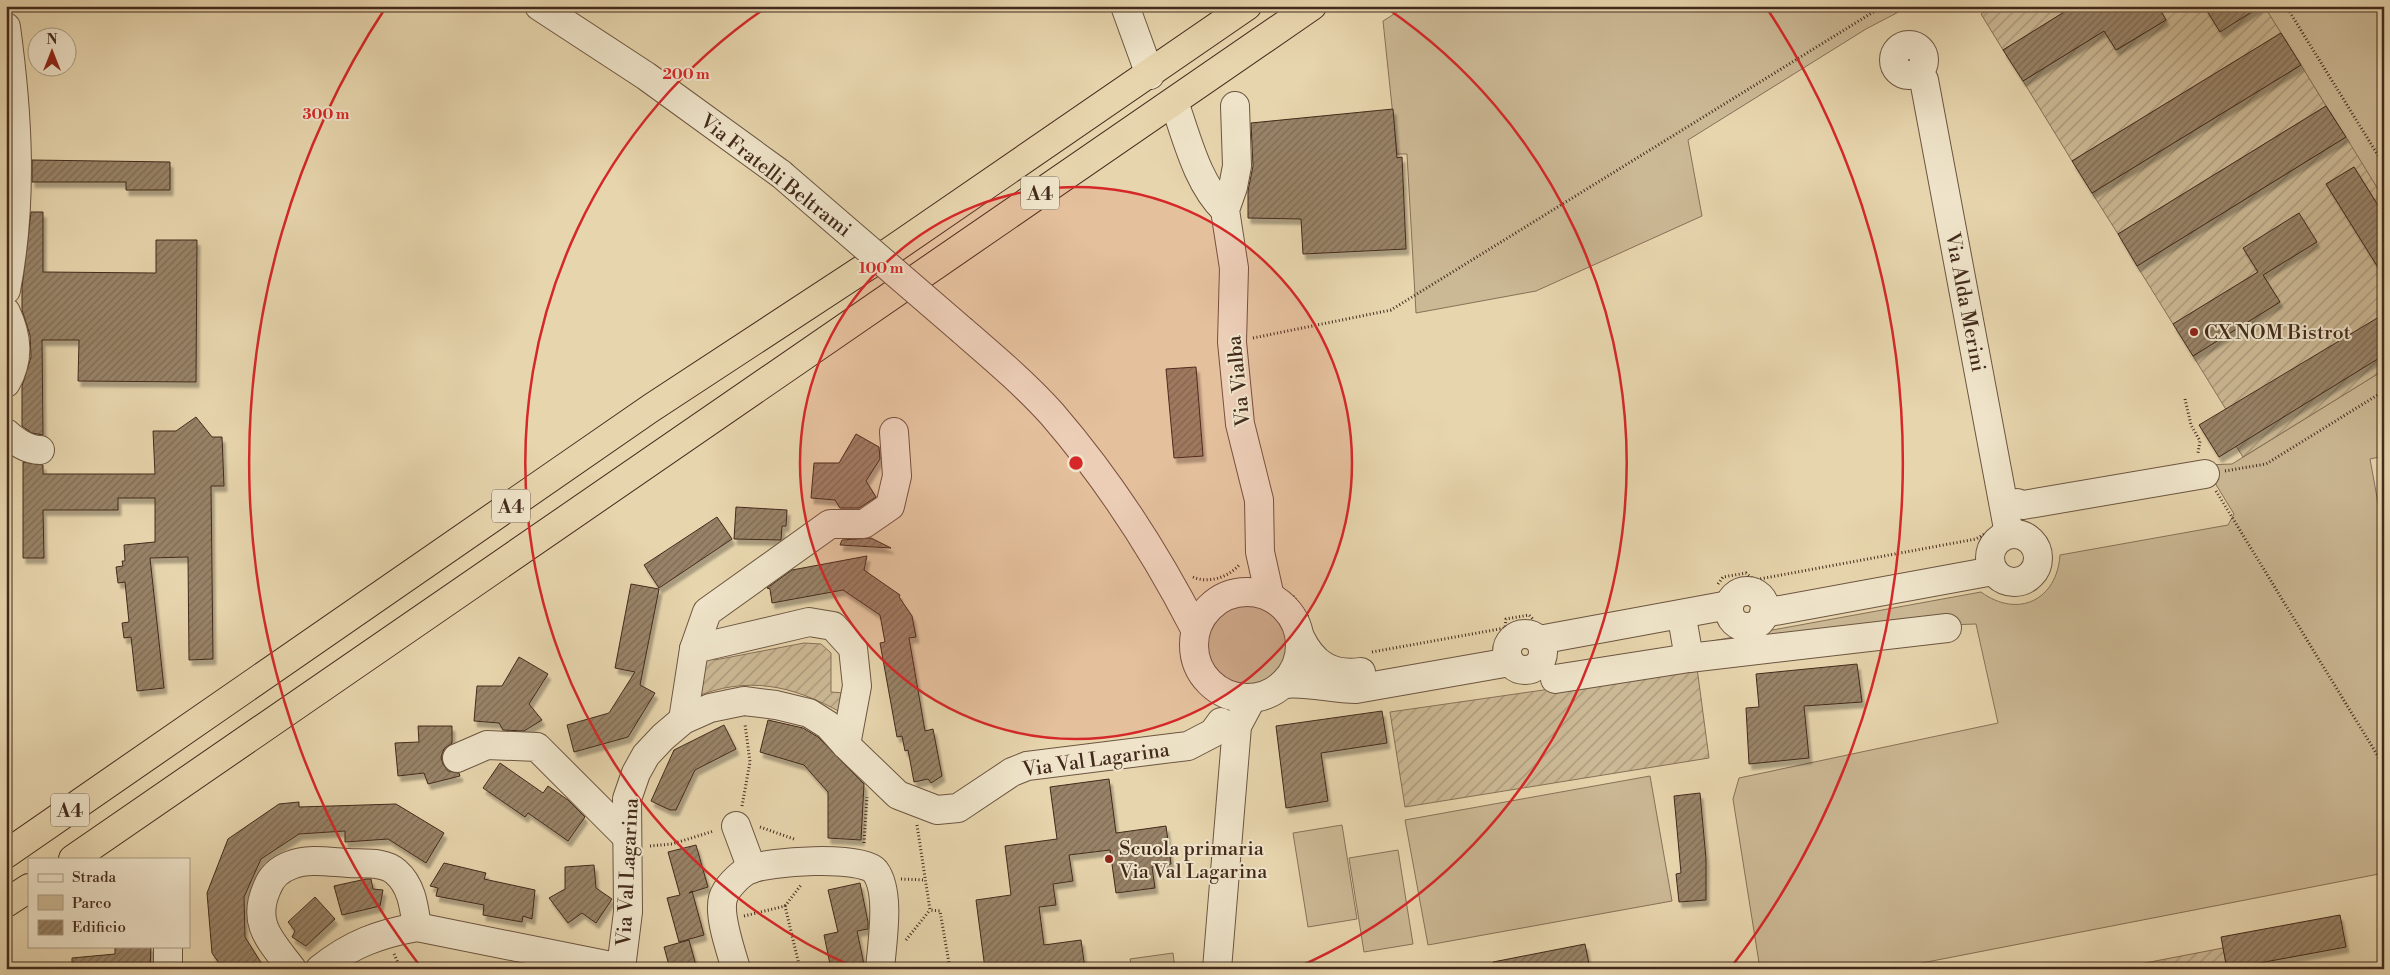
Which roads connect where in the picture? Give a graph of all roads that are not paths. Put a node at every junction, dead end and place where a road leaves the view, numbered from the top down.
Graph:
1 (538, 6) edge
2 (1125, 6) edge
3 (1247, 6) edge
4 (1312, 6) edge
5 (6, 27) edge
6 (1918, 73) dead end
7 (1150, 75) junction
8 (1174, 102) junction
9 (1235, 106) dead end
10 (1225, 210) junction
11 (6, 290) edge
12 (6, 312) edge
13 (6, 383) edge
14 (894, 432) dead end
15 (6, 433) edge
16 (40, 450) dead end
17 (2202, 468) road end
18 (2017, 502) dead end
19 (1999, 531) junction
20 (1251, 556) junction
21 (1991, 563) junction
22 (1179, 574) junction
23 (1280, 594) junction
24 (1228, 596) junction
25 (1731, 612) junction
26 (1947, 628) dead end
27 (1195, 629) junction
28 (1304, 629) junction
29 (1684, 629) junction
30 (694, 649) junction
31 (1509, 654) junction
32 (1545, 658) junction
33 (1689, 658) junction
34 (1210, 682) junction
35 (1283, 684) junction
36 (1252, 698) junction
37 (683, 720) junction
38 (1221, 722) junction
39 (846, 745) junction
40 (457, 758) dead end
41 (1233, 777) junction
42 (736, 826) road end
43 (627, 843) junction
44 (6, 854) edge
45 (75, 858) edge
46 (752, 869) junction
47 (28, 889) edge
48 (6, 903) edge
49 (417, 927) junction
50 (168, 948) edge
51 (622, 968) edge
52 (168, 969) edge
53 (292, 969) edge
54 (320, 969) edge
55 (736, 969) edge
56 (880, 969) edge
57 (1217, 969) edge

1 - 22 street, Via Fratelli Beltrami, bridge
2 - 7 street
3 - 7 highway, A4
4 - 8 highway, A4
5 - 11 street
6 - 19 street, Via Alda Merini
7 - 44 highway, A4
8 - 10 street
8 - 45 highway, A4
9 - 10 street
10 - 20 street, Via Vialba
12 - 13 street
14 - 30 street
15 - 16 street
17 - 18 street
19 - 21 street
19 - 21 street
20 - 23 street, Via Vialba
20 - 24 street, Via Vialba
21 - 25 street
22 - 24 street, Via Fratelli Beltrami
22 - 27 street, Via Fratelli Beltrami
23 - 24 street
23 - 28 street
24 - 27 street
25 - 29 street
25 - 32 street
26 - 33 street
27 - 34 street
28 - 31 street
28 - 35 street
29 - 32 street
29 - 33 street
30 - 37 street
30 - 39 street
31 - 32 street
31 - 35 street
32 - 33 street
34 - 36 street
34 - 38 street
35 - 36 street
36 - 41 street
37 - 39 street, Via Val Lagarina
37 - 43 street, Via Val Lagarina
38 - 39 street, Via Val Lagarina
38 - 41 street
40 - 43 street
41 - 57 street
42 - 46 street
43 - 51 street, Via Val Lagarina
46 - 55 street
46 - 56 street
47 - 48 highway
49 - 51 street, Via Val Lagarina
49 - 53 street
49 - 54 street, Via Val Lagarina
50 - 52 street

